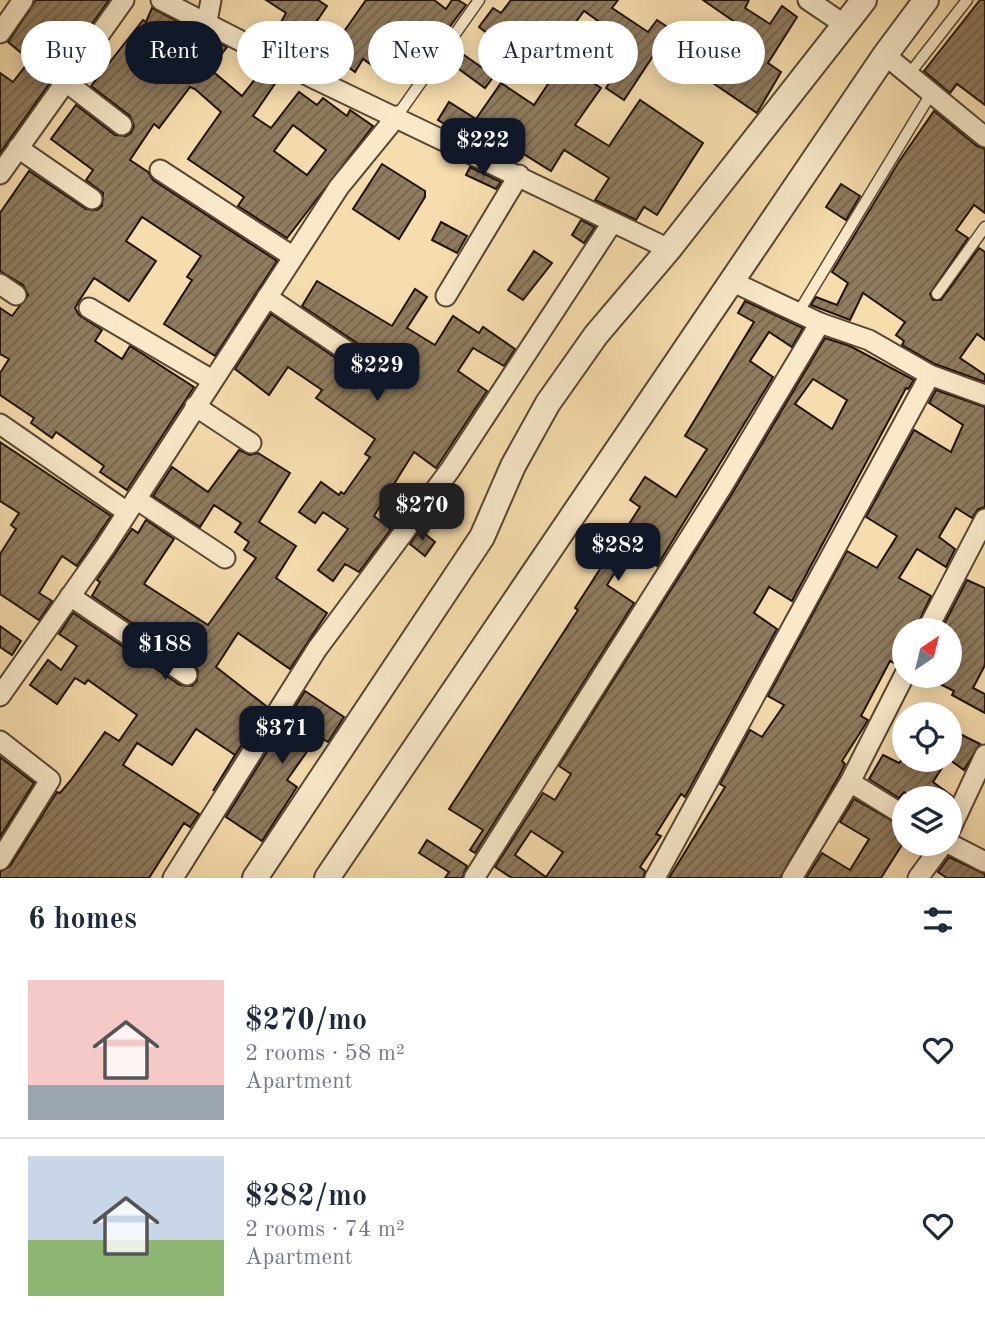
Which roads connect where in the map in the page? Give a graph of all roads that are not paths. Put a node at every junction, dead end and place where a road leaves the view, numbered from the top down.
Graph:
1 (23, 0) edge
2 (124, 0) edge
3 (161, 0) edge
4 (211, 0) edge
5 (480, 0) edge
6 (808, 0) edge
7 (864, 0) edge
8 (926, 0) edge
9 (967, 0) edge
10 (109, 21) edge
11 (207, 21) joint
12 (845, 25) junction
13 (223, 30) edge
14 (0, 33) edge
15 (885, 55) junction
16 (910, 74) junction
17 (65, 84) edge
18 (69, 84) edge
19 (932, 92) junction
20 (397, 116) junction
21 (122, 125) dead end
22 (985, 137) edge
23 (18, 148) junction
24 (160, 170) dead end
25 (0, 174) edge
26 (519, 176) junction
27 (92, 200) dead end
28 (612, 223) junction
29 (985, 227) edge
30 (669, 250) junction
31 (292, 256) junction
32 (733, 282) junction
33 (937, 294) dead end
34 (446, 296) dead end
35 (267, 297) junction
36 (89, 308) dead end
37 (798, 313) junction
38 (820, 323) junction
39 (930, 375) junction
40 (384, 376) dead end
41 (212, 380) junction
42 (985, 395) edge
43 (195, 406) junction
44 (0, 424) edge
45 (251, 443) dead end
46 (132, 505) junction
47 (985, 519) edge
48 (225, 558) dead end
49 (70, 596) junction
50 (933, 618) edge
51 (187, 675) dead end
52 (898, 688) edge
53 (0, 696) edge
54 (0, 741) edge
55 (985, 755) edge
56 (850, 782) junction
57 (962, 804) edge
58 (892, 808) edge
59 (962, 850) edge
60 (934, 856) edge
61 (0, 860) edge
62 (985, 862) edge
63 (173, 878) edge
64 (255, 878) edge
65 (327, 878) edge
66 (474, 878) edge
67 (655, 878) edge
68 (793, 878) edge
69 (918, 878) edge

1 - 14 street
2 - 10 street
3 - 11 street
4 - 11 street
5 - 20 lane
6 - 12 street
7 - 12 street
8 - 15 street
9 - 16 lane
12 - 30 street
13 - 20 street
15 - 16 street
15 - 32 street
16 - 19 street
17 - 23 street
18 - 21 street
19 - 22 street
19 - 37 lane
20 - 26 street
20 - 31 street
23 - 25 street
23 - 27 street
24 - 31 street
26 - 28 street
26 - 34 street
28 - 30 street
28 - 63 street
29 - 33 lane
30 - 64 street
31 - 35 street
32 - 37 street
32 - 65 street
35 - 40 street
35 - 41 street
36 - 41 street
37 - 38 street
38 - 39 street
38 - 66 street
39 - 42 street
39 - 67 street
41 - 43 street
43 - 45 street
43 - 46 street
44 - 46 street
46 - 48 street
46 - 49 street
47 - 50 street
49 - 51 street
49 - 53 street
52 - 56 street
54 - 61 street
55 - 57 street
56 - 58 street
56 - 68 street
59 - 62 street
60 - 69 street

